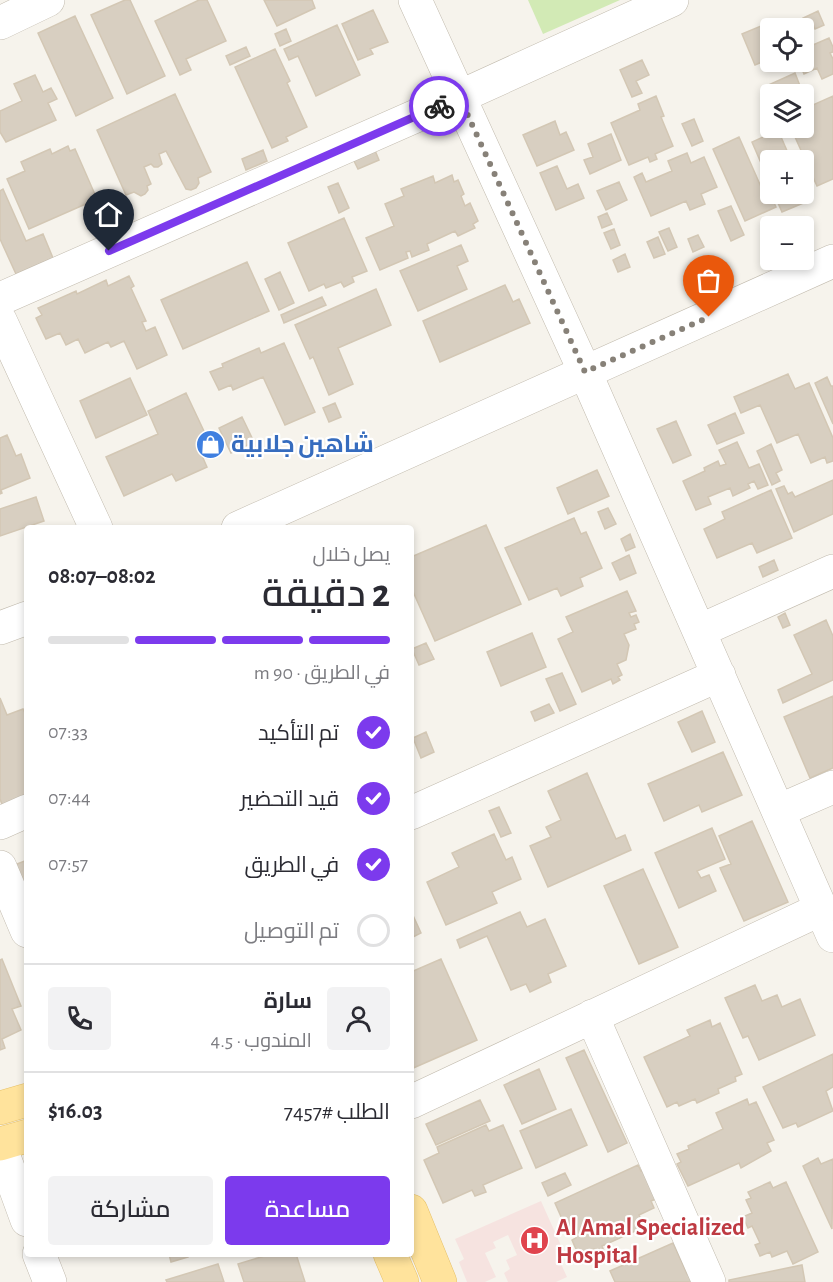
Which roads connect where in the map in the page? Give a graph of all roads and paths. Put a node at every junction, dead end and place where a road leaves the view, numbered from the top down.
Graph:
1 (48, 0) edge
2 (415, 0) edge
3 (672, 0) edge
4 (0, 23) edge
5 (459, 96) junction
6 (833, 261) edge
7 (0, 299) edge
8 (0, 320) edge
9 (585, 372) junction
10 (95, 525) edge
11 (245, 525) edge
12 (833, 571) edge
13 (24, 619) edge
14 (0, 628) edge
15 (699, 631) junction
16 (719, 675) junction
17 (833, 787) edge
18 (778, 811) junction
19 (24, 812) edge
20 (414, 812) edge
21 (0, 823) edge
22 (0, 867) edge
23 (827, 922) edge
24 (24, 924) edge
25 (592, 1016) junction
26 (24, 1101) edge
27 (414, 1101) edge
28 (0, 1108) edge
29 (24, 1137) edge
30 (0, 1145) edge
31 (24, 1212) edge
32 (414, 1218) edge
33 (40, 1257) edge
34 (391, 1257) edge
35 (50, 1282) edge
36 (402, 1282) edge
37 (440, 1282) edge
38 (709, 1282) edge

1 - 4 street
2 - 5 street
3 - 5 street
5 - 7 street
5 - 9 street
6 - 9 street
8 - 10 street
9 - 11 street
9 - 15 street
12 - 15 street
13 - 14 street
15 - 16 street
16 - 18 street
16 - 20 street
17 - 18 street
18 - 23 street
19 - 21 street
22 - 24 street
23 - 25 street
25 - 27 street
25 - 38 street
26 - 28 main road
29 - 30 main road
30 - 31 street
32 - 37 main road
33 - 35 street
34 - 36 main road

